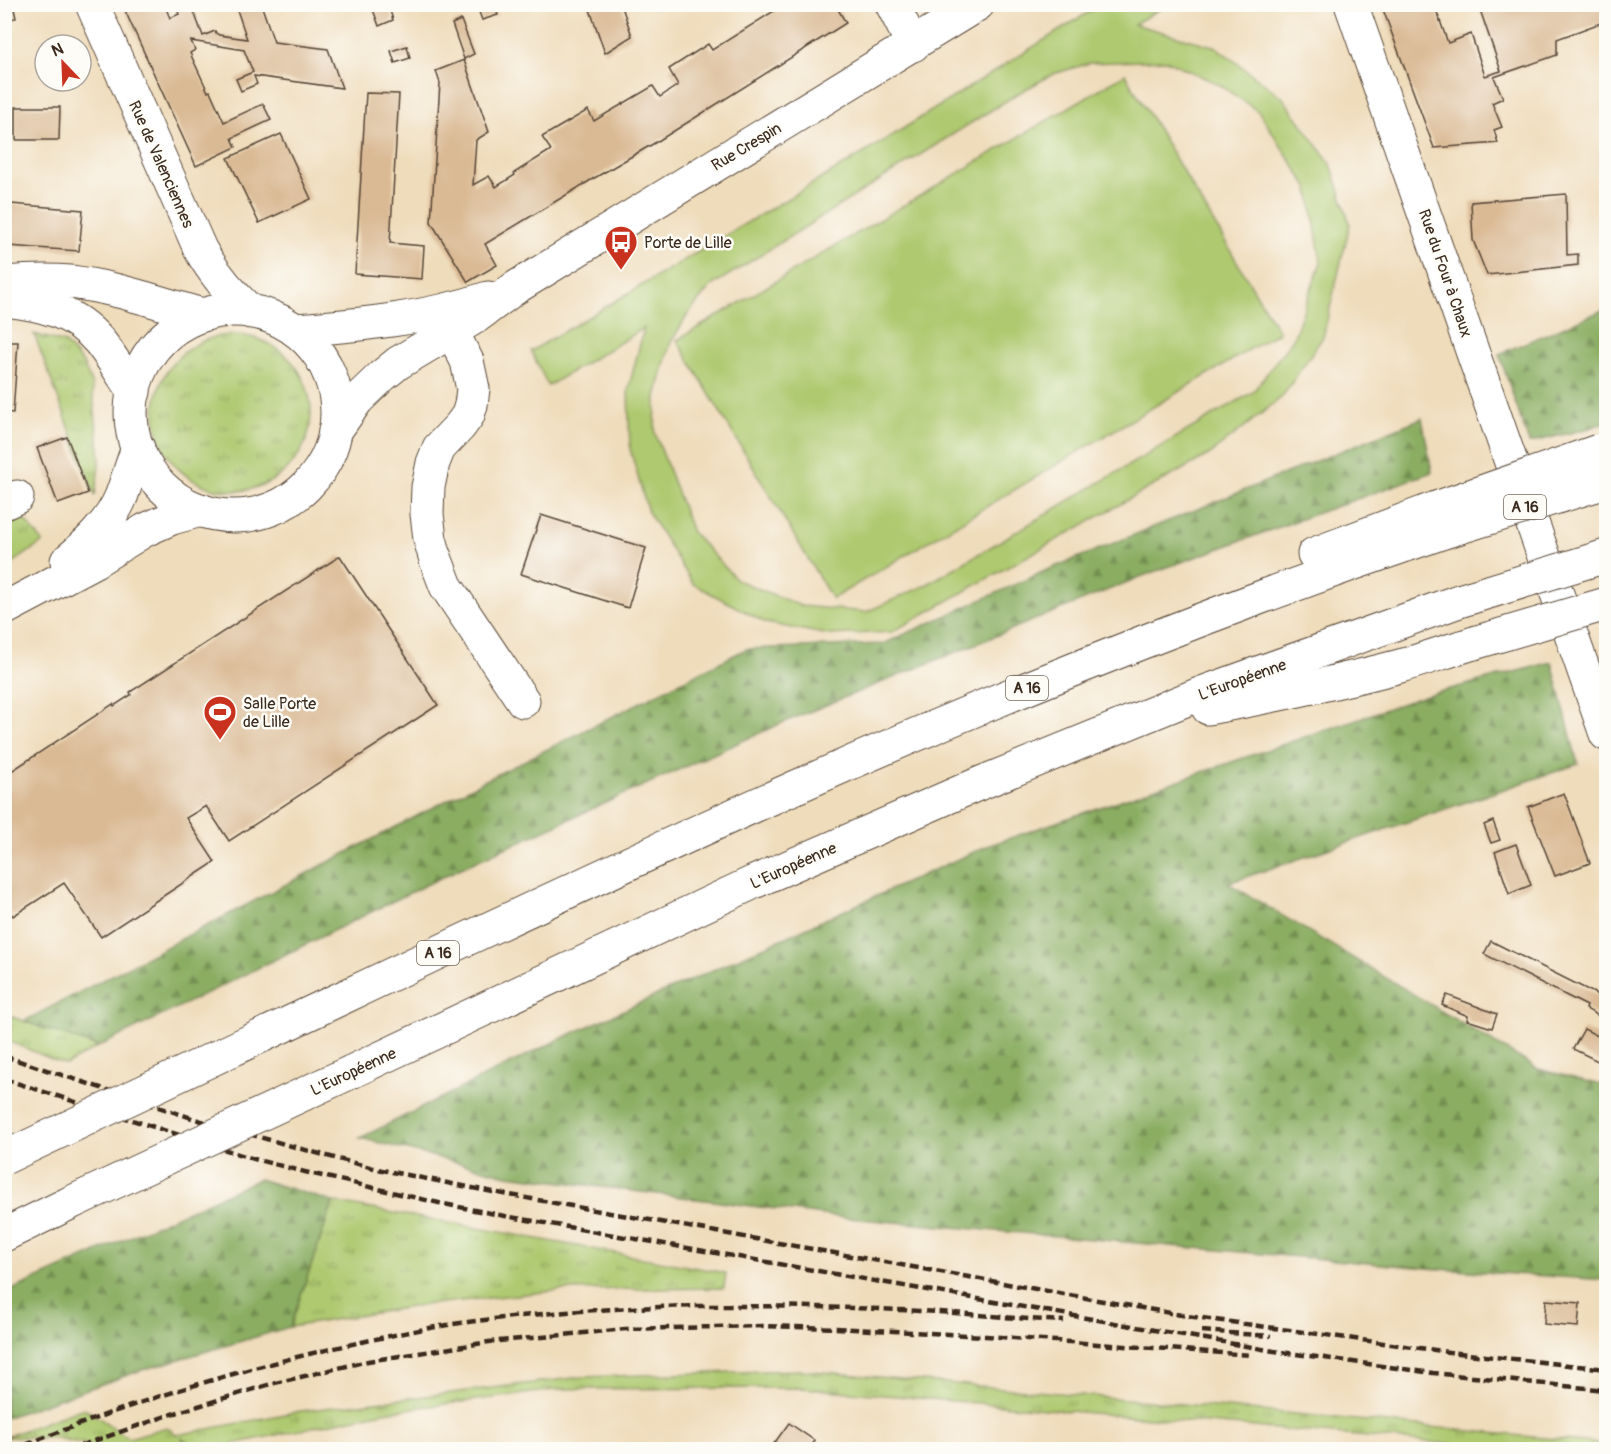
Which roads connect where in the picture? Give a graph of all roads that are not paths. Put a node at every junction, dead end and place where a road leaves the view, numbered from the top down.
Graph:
1 (92, 4) edge
2 (892, 4) edge
3 (978, 4) edge
4 (1351, 4) edge
5 (913, 45) junction
6 (4, 283) edge
7 (515, 288) junction
8 (4, 300) edge
9 (251, 312) junction
10 (202, 315) junction
11 (295, 330) junction
12 (452, 332) junction
13 (134, 392) junction
14 (335, 431) junction
15 (138, 448) junction
16 (1602, 450) edge
17 (1606, 482) edge
18 (201, 510) junction
19 (1440, 520) junction
20 (1606, 556) edge
21 (1606, 604) edge
22 (4, 609) edge
23 (523, 701) dead end
24 (1129, 723) junction
25 (1606, 734) edge
26 (4, 1158) edge
27 (4, 1235) edge

1 - 9 main road, Rue de Valenciennes
2 - 5 main road
3 - 5 main road, Rue Crespin
4 - 25 main road, Rue du Four à Chaux
5 - 7 main road, Rue Crespin
6 - 10 main road
7 - 11 main road, Rue Crespin
7 - 12 main road, Rue Crespin
8 - 13 main road
9 - 10 main road
9 - 11 main road
10 - 13 main road
11 - 14 main road
12 - 14 main road, Rue Crespin
12 - 23 main road
13 - 15 main road
14 - 18 main road
15 - 18 main road
15 - 22 main road
16 - 19 main road, bridge
17 - 19 main road, A 16, bridge
18 - 22 main road
19 - 26 main road, A 16, bridge
20 - 24 main road, L'Européenne, bridge
21 - 24 main road, bridge
24 - 27 main road, L'Européenne, bridge

